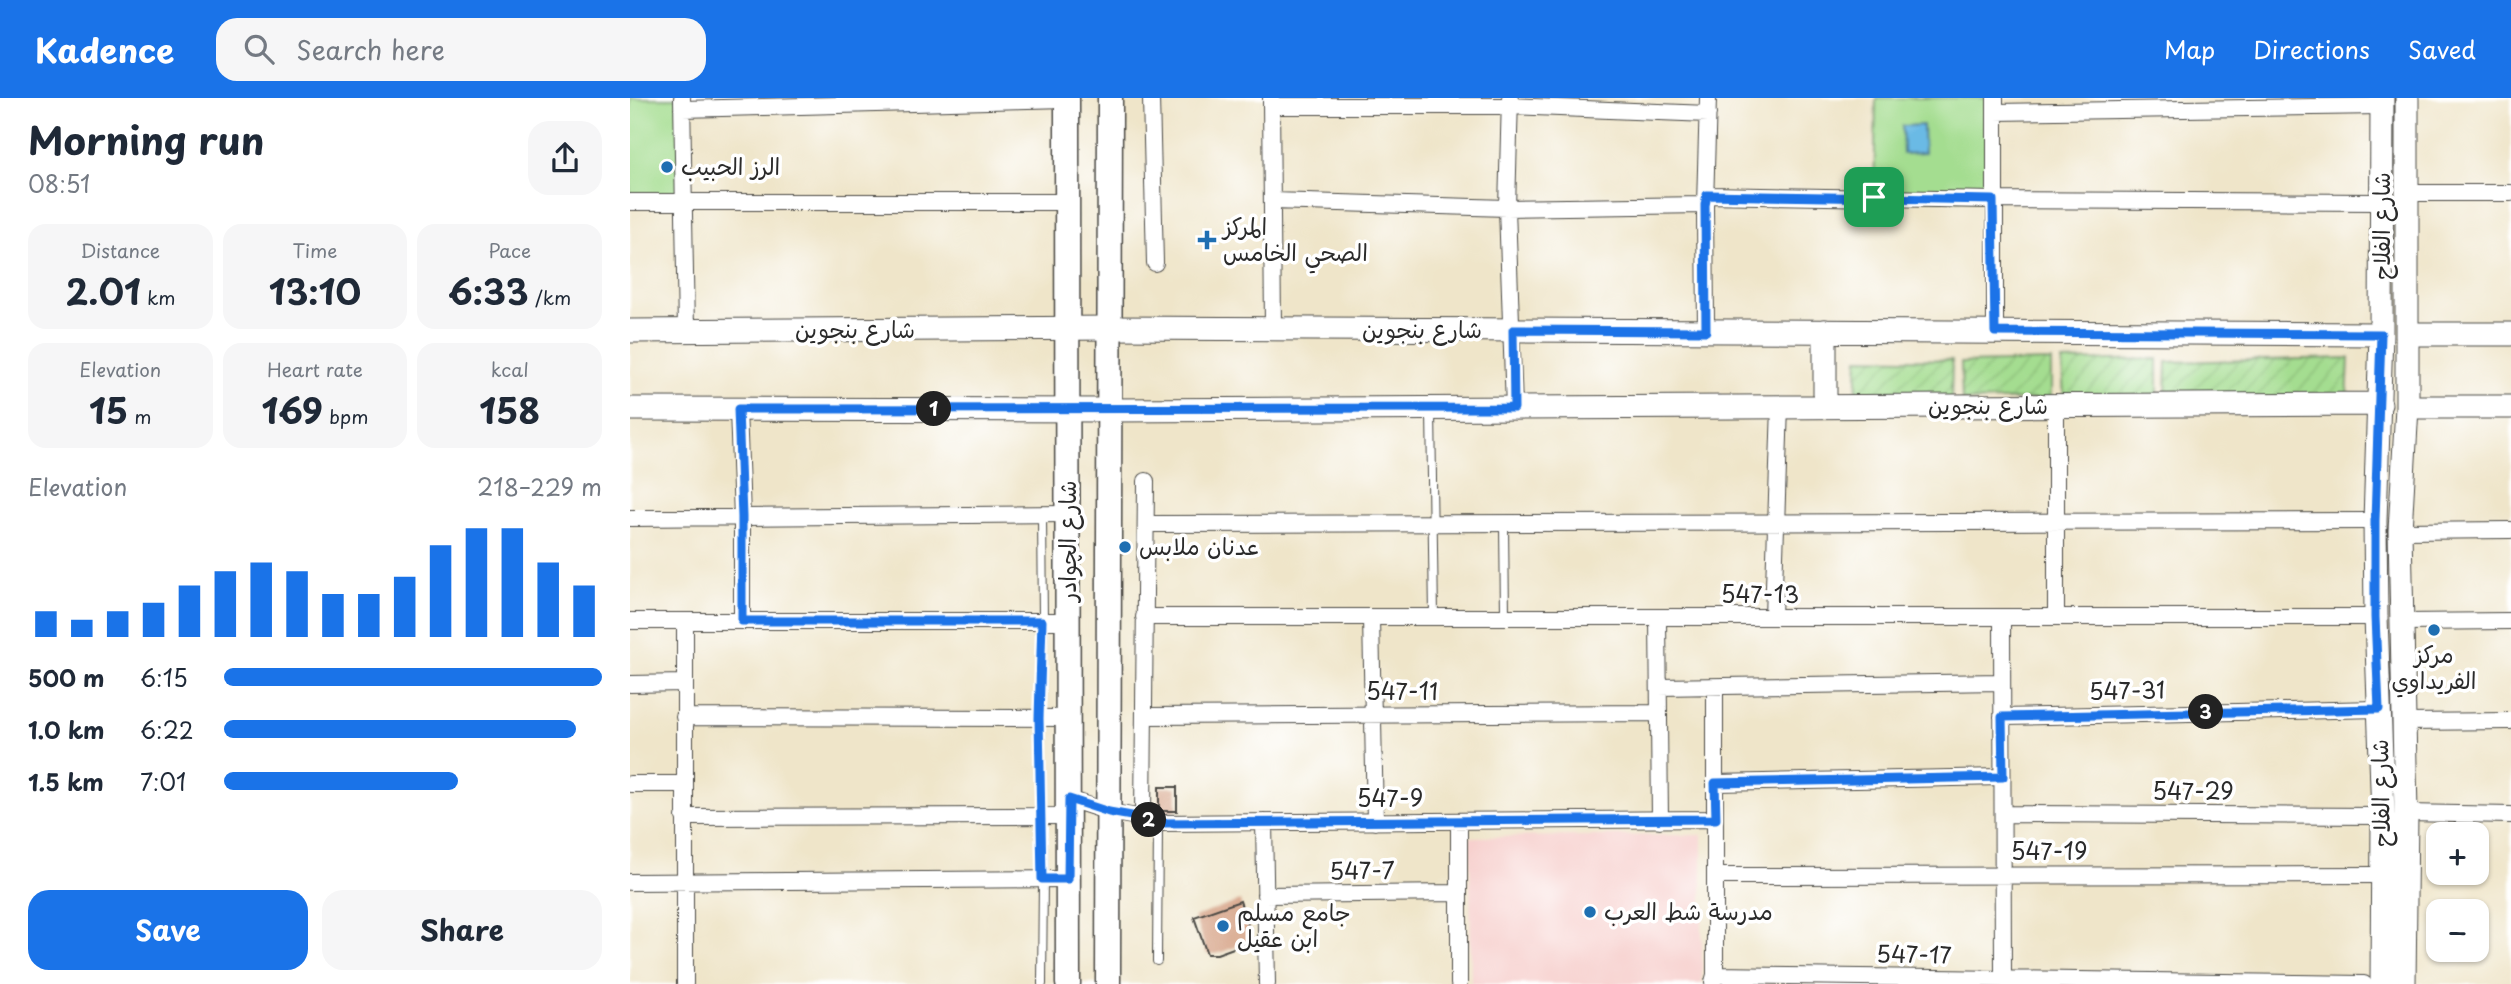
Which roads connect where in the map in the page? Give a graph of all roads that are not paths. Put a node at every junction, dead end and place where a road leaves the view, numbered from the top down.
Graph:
1 (1110, 98) edge
2 (1152, 98) edge
3 (2407, 98) edge
4 (1067, 99) edge
5 (1271, 102) edge
6 (1510, 102) edge
7 (2382, 102) edge
8 (682, 104) edge
9 (1995, 105) edge
10 (1708, 106) edge
11 (2406, 193) junction
12 (2511, 193) edge
13 (1706, 200) junction
14 (1993, 200) junction
15 (1272, 201) junction
16 (630, 202) edge
17 (684, 202) junction
18 (1067, 202) junction
19 (2382, 202) junction
20 (1507, 208) junction
21 (1154, 263) dead end
22 (1067, 328) junction
23 (1109, 328) junction
24 (1273, 329) junction
25 (1513, 330) junction
26 (630, 331) edge
27 (685, 331) junction
28 (1706, 331) junction
29 (1825, 331) junction
30 (1995, 332) junction
31 (2381, 334) junction
32 (2407, 334) junction
33 (2511, 334) edge
34 (2380, 404) junction
35 (2056, 405) junction
36 (1780, 406) junction
37 (1825, 406) junction
38 (2407, 407) junction
39 (2511, 407) edge
40 (1431, 408) junction
41 (1514, 408) junction
42 (630, 409) edge
43 (738, 409) junction
44 (1068, 410) junction
45 (1109, 410) junction
46 (1146, 481) dead end
47 (1042, 514) junction
48 (1068, 514) junction
49 (630, 517) edge
50 (742, 517) junction
51 (2375, 521) junction
52 (1776, 523) junction
53 (2054, 523) junction
54 (1146, 524) junction
55 (1433, 524) junction
56 (1504, 524) junction
57 (2511, 530) edge
58 (2400, 531) junction
59 (1144, 617) junction
60 (1371, 617) junction
61 (1434, 617) junction
62 (1505, 617) junction
63 (1658, 617) junction
64 (1773, 617) junction
65 (2002, 617) junction
66 (2056, 617) junction
67 (2375, 617) junction
68 (630, 621) edge
69 (685, 621) junction
70 (742, 621) junction
71 (1042, 621) junction
72 (1069, 621) junction
73 (2511, 621) edge
74 (2402, 622) junction
75 (2002, 682) junction
76 (685, 683) junction
77 (630, 684) edge
78 (1659, 687) junction
79 (1716, 687) junction
80 (2379, 709) junction
81 (1660, 713) junction
82 (1374, 715) junction
83 (1144, 716) junction
84 (684, 717) junction
85 (2002, 717) junction
86 (1039, 718) junction
87 (1069, 718) junction
88 (2511, 721) edge
89 (2404, 722) junction
90 (2003, 777) junction
91 (630, 783) edge
92 (1715, 783) junction
93 (684, 784) junction
94 (1069, 808) junction
95 (1109, 812) junction
96 (2406, 813) junction
97 (2003, 814) junction
98 (2511, 815) edge
99 (1040, 816) junction
100 (2383, 816) junction
101 (684, 817) junction
102 (1716, 819) junction
103 (1660, 820) junction
104 (1151, 821) junction
105 (1459, 821) junction
106 (1264, 822) junction
107 (1375, 822) junction
108 (2003, 875) junction
109 (2382, 875) junction
110 (1716, 876) junction
111 (1042, 879) junction
112 (1068, 879) junction
113 (630, 882) edge
114 (684, 882) junction
115 (1459, 893) junction
116 (1265, 895) junction
117 (1157, 961) dead end
118 (1714, 979) edge
119 (2003, 981) edge
120 (685, 984) edge
121 (1042, 984) edge
122 (1068, 984) edge
123 (1108, 984) edge
124 (1267, 984) edge
125 (1459, 984) edge
126 (2364, 984) edge
127 (2382, 984) edge
128 (2404, 984) edge

1 - 23 main road, شارع الچوادر
2 - 21 street
3 - 11 street, شارع الفلاح
4 - 8 street
4 - 18 main road, شارع الچوادر
5 - 6 street
5 - 15 street
6 - 10 street
6 - 20 street
7 - 9 street
7 - 19 street, شارع الفلاح
8 - 17 street
9 - 14 street
10 - 13 street
11 - 12 street
11 - 32 street, شارع الفلاح
13 - 14 street
13 - 20 street
13 - 28 street
14 - 19 street
14 - 30 street
15 - 20 street
15 - 24 street
16 - 17 street
17 - 18 street
17 - 27 street
18 - 22 main road, شارع الچوادر
19 - 31 street, شارع الفلاح
20 - 25 street
22 - 23 street, شارع بنجوين
22 - 27 street, شارع بنجوين
22 - 44 main road, شارع الچوادر
23 - 24 street, شارع بنجوين
23 - 45 main road, شارع الچوادر
24 - 25 street, شارع بنجوين
25 - 28 street, شارع بنجوين
25 - 41 street
26 - 27 street, شارع بنجوين
28 - 29 street, شارع بنجوين
29 - 30 street, شارع بنجوين
29 - 37 street
30 - 31 street, شارع بنجوين
31 - 34 street, شارع الفلاح
32 - 33 street
32 - 38 street, شارع الفلاح
34 - 35 street, شارع بنجوين
34 - 51 street, شارع الفلاح
35 - 37 street, شارع بنجوين
35 - 53 street
36 - 37 street, شارع بنجوين
36 - 41 street, شارع بنجوين
36 - 52 street
38 - 39 street
38 - 58 street, شارع الفلاح
40 - 41 street, شارع بنجوين
40 - 45 street, شارع بنجوين
40 - 55 lane
42 - 43 street, شارع بنجوين
43 - 44 street, شارع بنجوين
43 - 50 street
44 - 45 street, شارع بنجوين
44 - 48 main road, شارع الچوادر
45 - 95 main road, شارع الچوادر
46 - 54 street
47 - 48 street
47 - 50 street
47 - 71 lane
48 - 72 main road, شارع الچوادر
49 - 50 street
50 - 70 street
51 - 53 street
51 - 67 street, شارع الفلاح
52 - 53 street
52 - 56 street
52 - 64 street
53 - 66 street
54 - 55 street
54 - 59 street
55 - 56 street
55 - 61 lane
56 - 62 lane
57 - 58 street
58 - 74 street, شارع الفلاح
59 - 60 street, 547-13
59 - 83 street
60 - 61 street, 547-13
60 - 82 street
61 - 62 street, 547-13
62 - 63 street, 547-13
63 - 64 street, 547-13
63 - 78 street
64 - 65 street, 547-13
65 - 66 street, 547-13
65 - 75 street
66 - 67 street, 547-13
67 - 80 street, شارع الفلاح
68 - 69 street
69 - 70 street
69 - 76 street
70 - 71 street
71 - 72 street
71 - 86 lane
72 - 87 main road, شارع الچوادر
73 - 74 street
74 - 89 street, شارع الفلاح
75 - 79 street
75 - 85 street
76 - 77 street
76 - 84 street
78 - 79 street
78 - 81 street
79 - 92 street
80 - 85 street, 547-31
80 - 100 street, شارع الفلاح
81 - 82 street, 547-11
81 - 103 street
82 - 83 street, 547-11
82 - 107 street
83 - 104 street
84 - 86 street
84 - 93 street
85 - 90 street
86 - 87 street
86 - 99 lane
87 - 94 main road, شارع الچوادر
88 - 89 street
89 - 96 street, شارع الفلاح
90 - 92 street
90 - 97 street
91 - 93 street
92 - 102 street
93 - 101 street
94 - 95 street, 547-9
94 - 99 street, 547-9
94 - 112 main road, شارع الچوادر
95 - 104 street, 547-9
95 - 123 main road, شارع الچوادر
96 - 98 street
96 - 128 street, شارع الفلاح
97 - 100 street, 547-29
97 - 108 street
99 - 101 street, 547-9
99 - 111 lane
100 - 109 street, شارع الفلاح
101 - 114 street
102 - 103 street, 547-9
102 - 110 street
103 - 105 street, 547-9
104 - 106 street, 547-9
104 - 117 lane
105 - 107 street, 547-9
105 - 115 street
106 - 107 street, 547-9
106 - 116 street
108 - 109 street, 547-19
108 - 110 street, 547-19
108 - 119 street
109 - 127 street, شارع الفلاح
110 - 118 street
111 - 112 street
111 - 114 street
111 - 121 lane
112 - 122 main road, شارع الچوادر
113 - 114 street
114 - 120 street
115 - 116 street, 547-7
115 - 125 street
116 - 124 street
118 - 119 street, 547-17
119 - 126 street, 547-17

